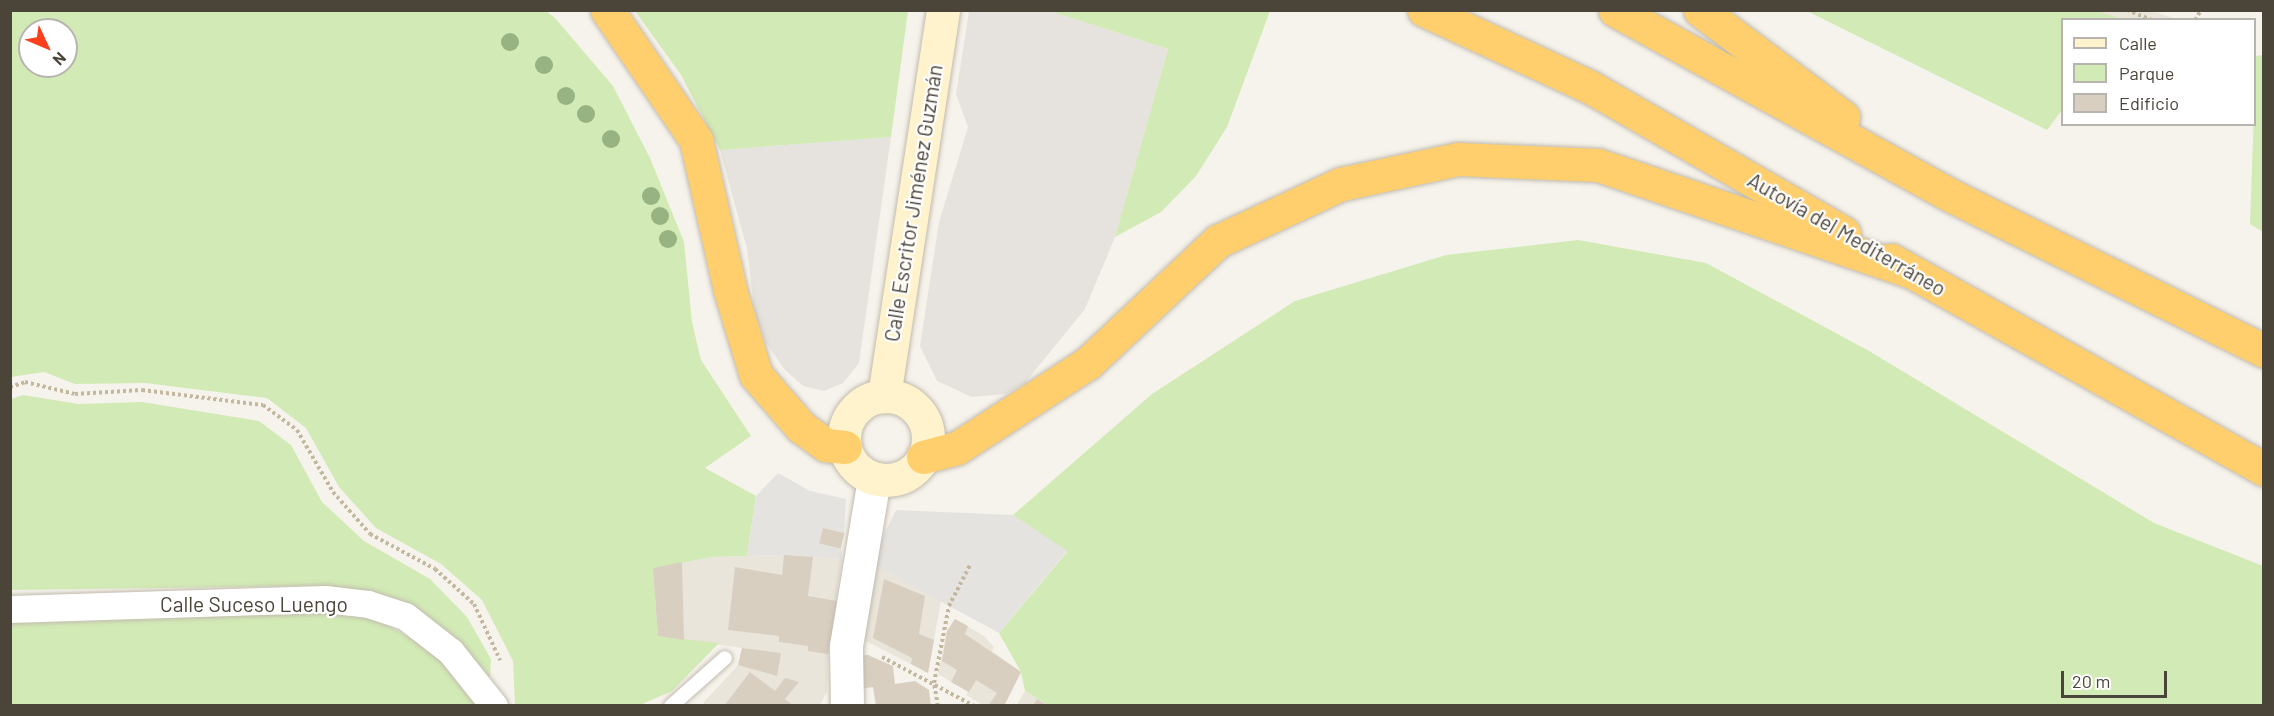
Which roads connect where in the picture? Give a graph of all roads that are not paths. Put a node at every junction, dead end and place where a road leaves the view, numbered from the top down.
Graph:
1 (607, 10) edge
2 (943, 10) edge
3 (1424, 10) edge
4 (1615, 10) edge
5 (1700, 10) edge
6 (1946, 193) junction
7 (1910, 271) junction
8 (2264, 351) edge
9 (884, 396) junction
10 (845, 447) junction
11 (923, 457) junction
12 (2264, 469) edge
13 (874, 478) junction
14 (10, 609) edge
15 (725, 658) dead end
16 (494, 705) edge
17 (671, 705) edge
18 (848, 705) edge

1 - 10 highway
2 - 9 main road, Calle Escritor Jiménez Guzmán
3 - 7 highway, Autovía del Mediterráneo
4 - 6 highway
5 - 6 highway
6 - 8 highway
7 - 11 highway
7 - 12 highway, Autovía del Mediterráneo
9 - 10 main road
9 - 11 main road
10 - 13 main road
11 - 13 main road
13 - 18 street
14 - 16 street, Calle Suceso Luengo
15 - 17 lane

